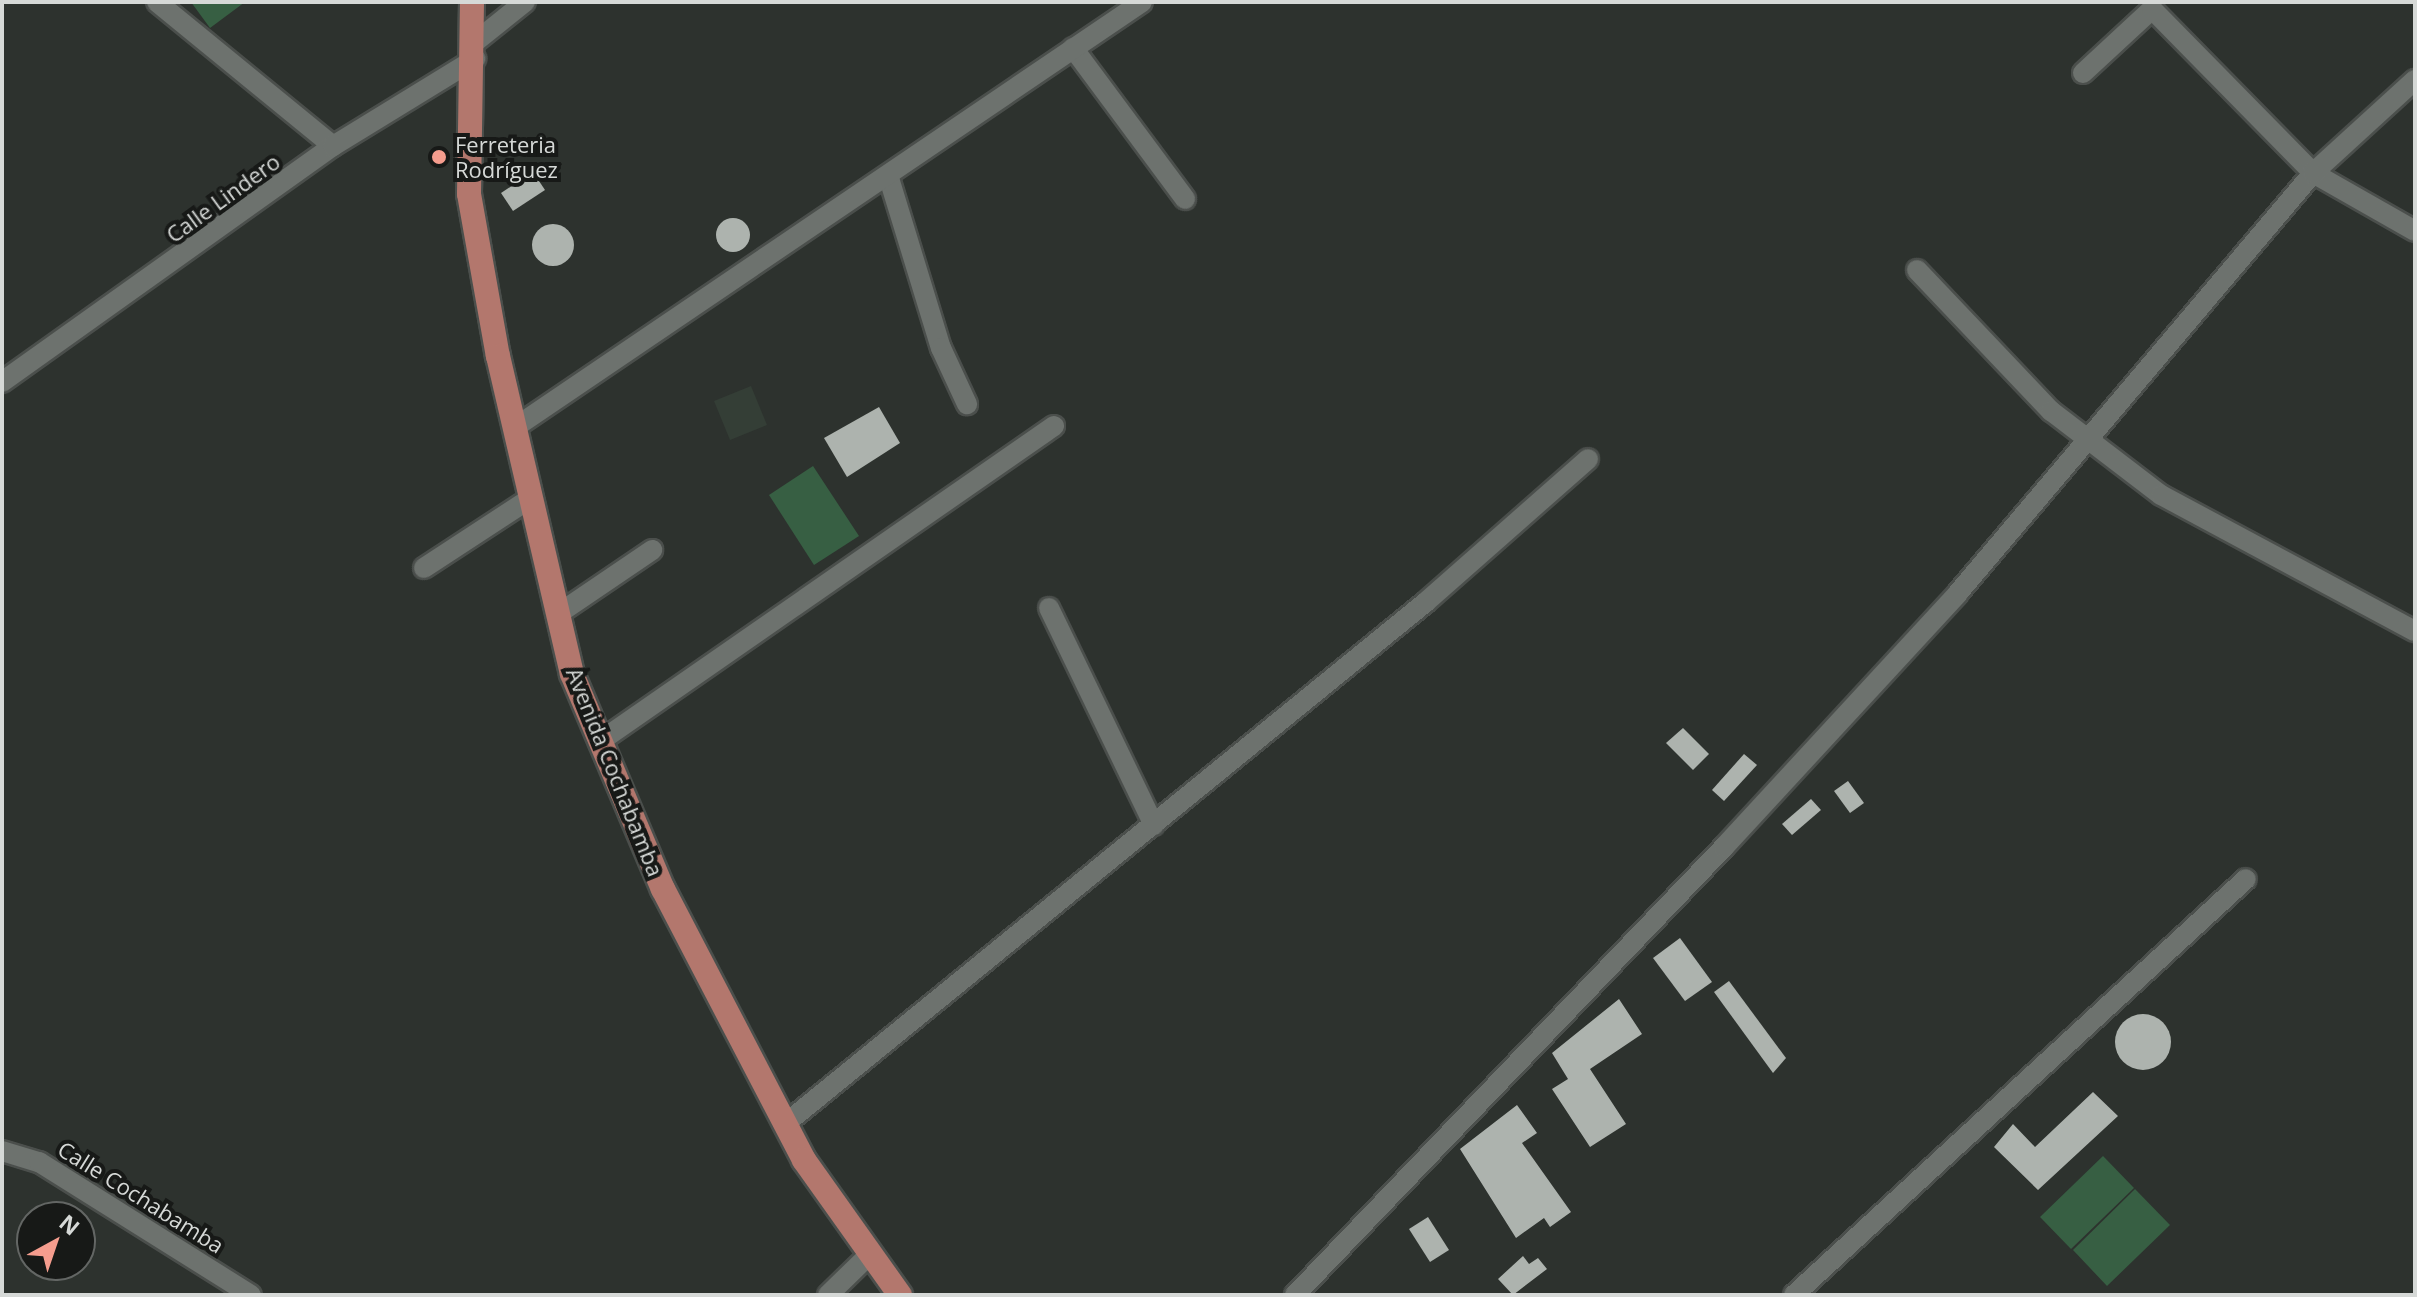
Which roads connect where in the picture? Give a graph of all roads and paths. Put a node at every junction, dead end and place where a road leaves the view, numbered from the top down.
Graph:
1 (157, 2) edge
2 (472, 2) edge
3 (525, 2) edge
4 (1142, 2) edge
5 (1073, 48) junction
6 (475, 51) junction
7 (2083, 73) dead end
8 (2415, 80) edge
9 (333, 146) junction
10 (2313, 173) junction
11 (888, 175) junction
12 (1185, 199) dead end
13 (2415, 231) edge
14 (1917, 270) dead end
15 (2, 382) edge
16 (967, 404) dead end
17 (517, 426) junction
18 (1054, 426) dead end
19 (2086, 436) junction
20 (1588, 459) dead end
21 (531, 498) junction
22 (652, 550) dead end
23 (424, 568) dead end
24 (1049, 608) dead end
25 (558, 614) junction
26 (2415, 631) edge
27 (599, 742) junction
28 (1154, 825) junction
29 (2246, 879) dead end
30 (785, 1124) junction
31 (2, 1151) edge
32 (870, 1254) junction
33 (251, 1295) edge
34 (828, 1295) edge
35 (900, 1295) edge
36 (1295, 1295) edge
37 (1794, 1295) edge

1 - 9 street
2 - 6 main road, Avenida Cochabamba
3 - 6 street, Calle Lindero
4 - 5 street
5 - 11 street
5 - 12 street
6 - 9 street, Calle Lindero
6 - 17 main road, Avenida Cochabamba
7 - 10 street
8 - 10 street
9 - 15 street, Calle Lindero
10 - 13 street
10 - 19 street
11 - 16 street
11 - 17 street
14 - 19 street
17 - 21 main road, Avenida Cochabamba
18 - 27 street
19 - 26 street
19 - 36 street
20 - 28 street
21 - 23 street
21 - 25 main road, Avenida Cochabamba
22 - 25 street
24 - 28 street
25 - 27 main road, Avenida Cochabamba
27 - 30 main road, Avenida Cochabamba
28 - 30 street
29 - 37 street
30 - 32 main road, Avenida Cochabamba
31 - 33 street, Calle Cochabamba
32 - 34 street
32 - 35 main road, Avenida Cochabamba

